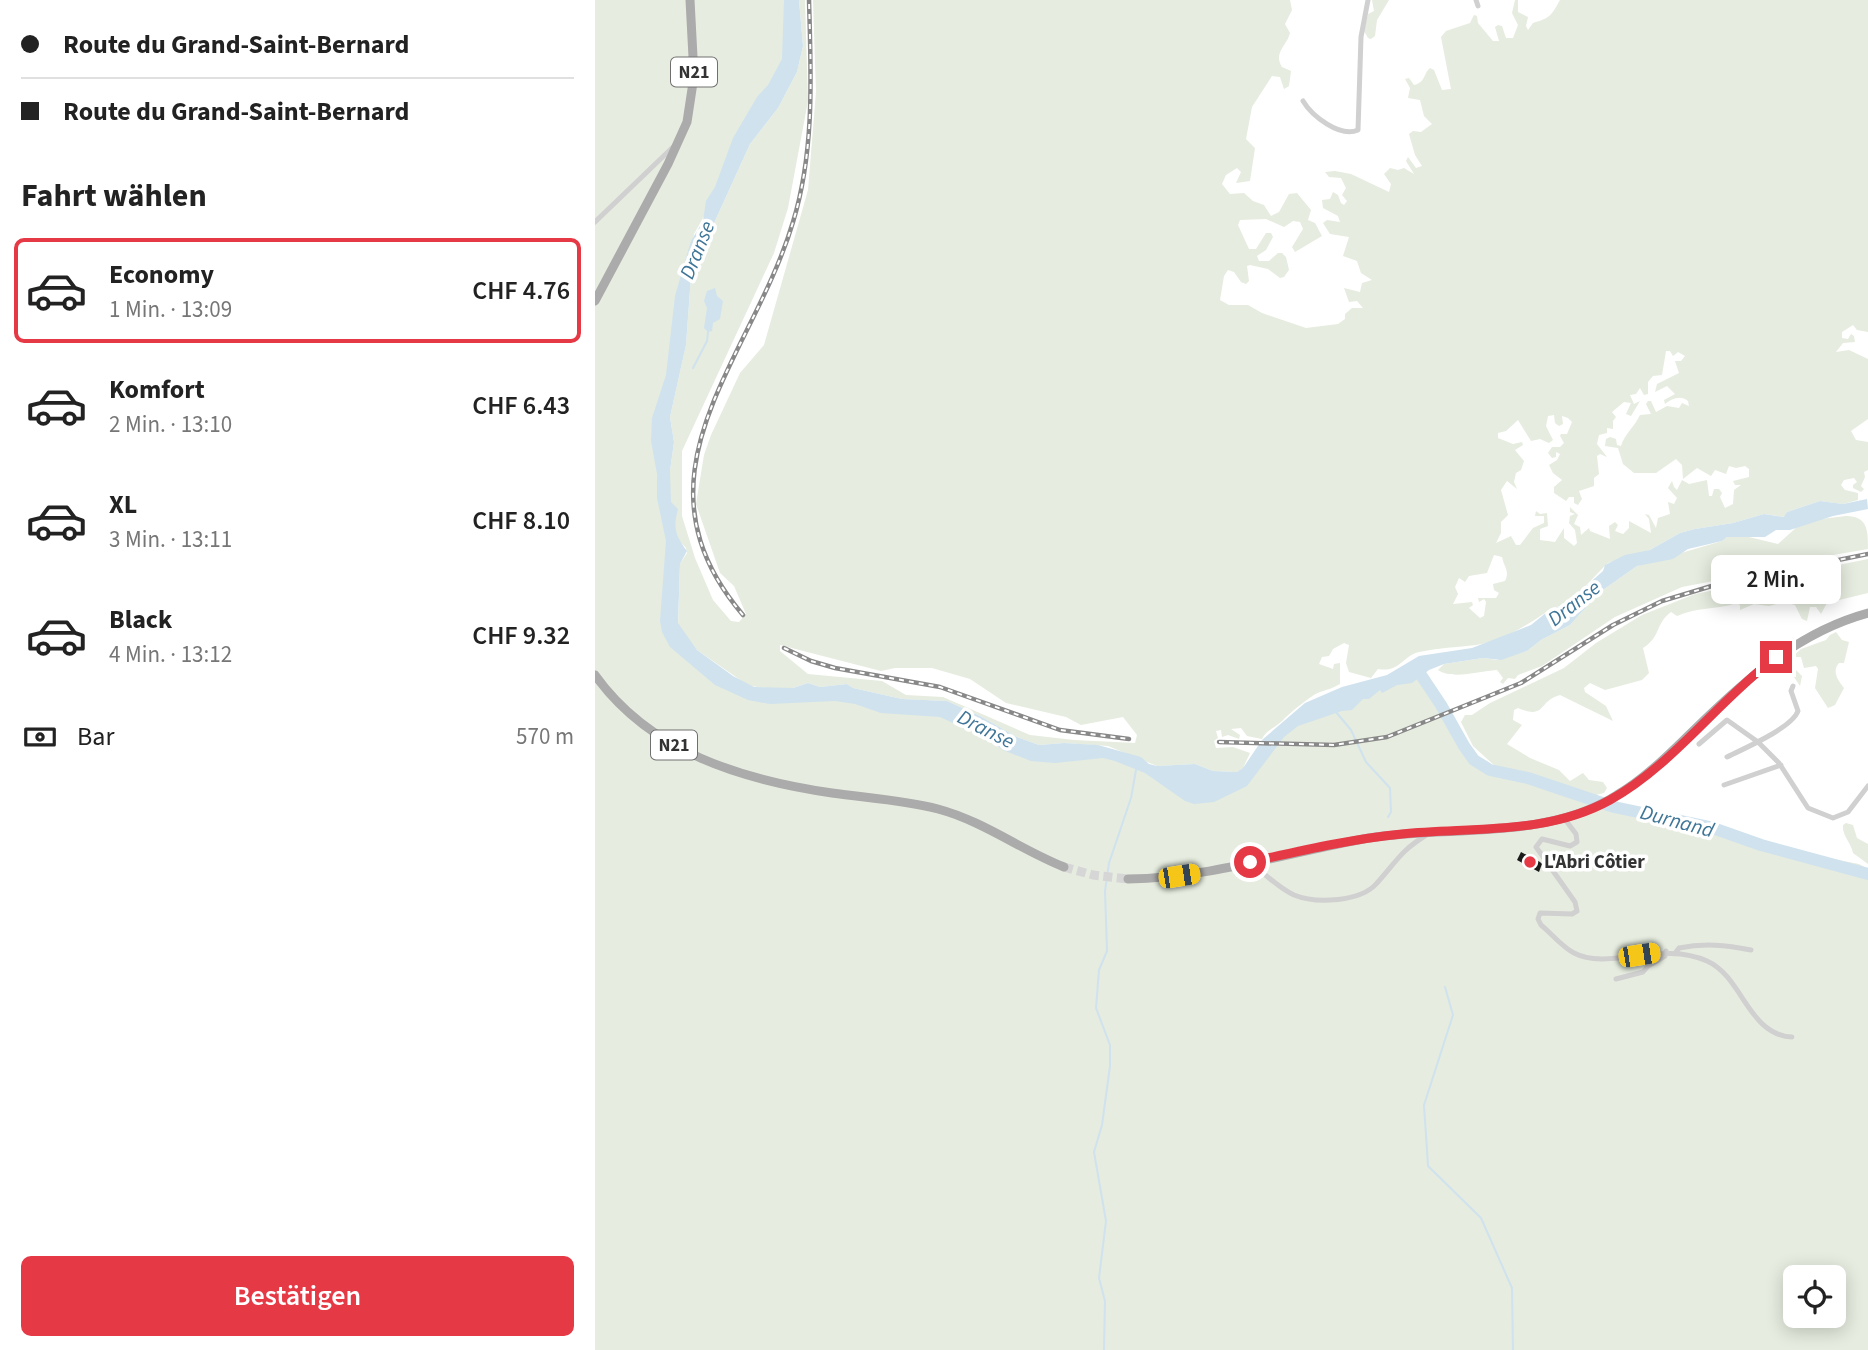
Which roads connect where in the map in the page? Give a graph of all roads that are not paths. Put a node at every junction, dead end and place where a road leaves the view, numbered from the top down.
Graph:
1 (690, 0) edge
2 (1368, 0) edge
3 (1303, 101) dead end
4 (678, 142) junction
5 (595, 222) edge
6 (595, 301) edge
7 (1868, 613) edge
8 (595, 674) edge
9 (1793, 686) dead end
10 (1758, 742) junction
11 (1699, 744) dead end
12 (1727, 757) dead end
13 (1780, 764) junction
14 (1724, 785) dead end
15 (1868, 786) edge
16 (1564, 818) junction
17 (1433, 831) junction
18 (1250, 862) junction
19 (1064, 867) tunnel mouth
20 (1128, 879) tunnel mouth
21 (1751, 950) dead end
22 (1666, 951) junction
23 (1676, 952) junction
24 (1616, 979) dead end
25 (1792, 1037) dead end

1 - 4 main road, N21
2 - 3 street
4 - 5 street
4 - 6 main road, N21
7 - 16 main road
8 - 19 main road, N21
9 - 10 street
10 - 11 street
10 - 12 street
10 - 13 street
13 - 14 street
13 - 15 street
16 - 17 main road
16 - 22 street
17 - 18 main road
17 - 18 street
18 - 20 main road
21 - 23 street
22 - 23 street
22 - 24 street
23 - 25 street

